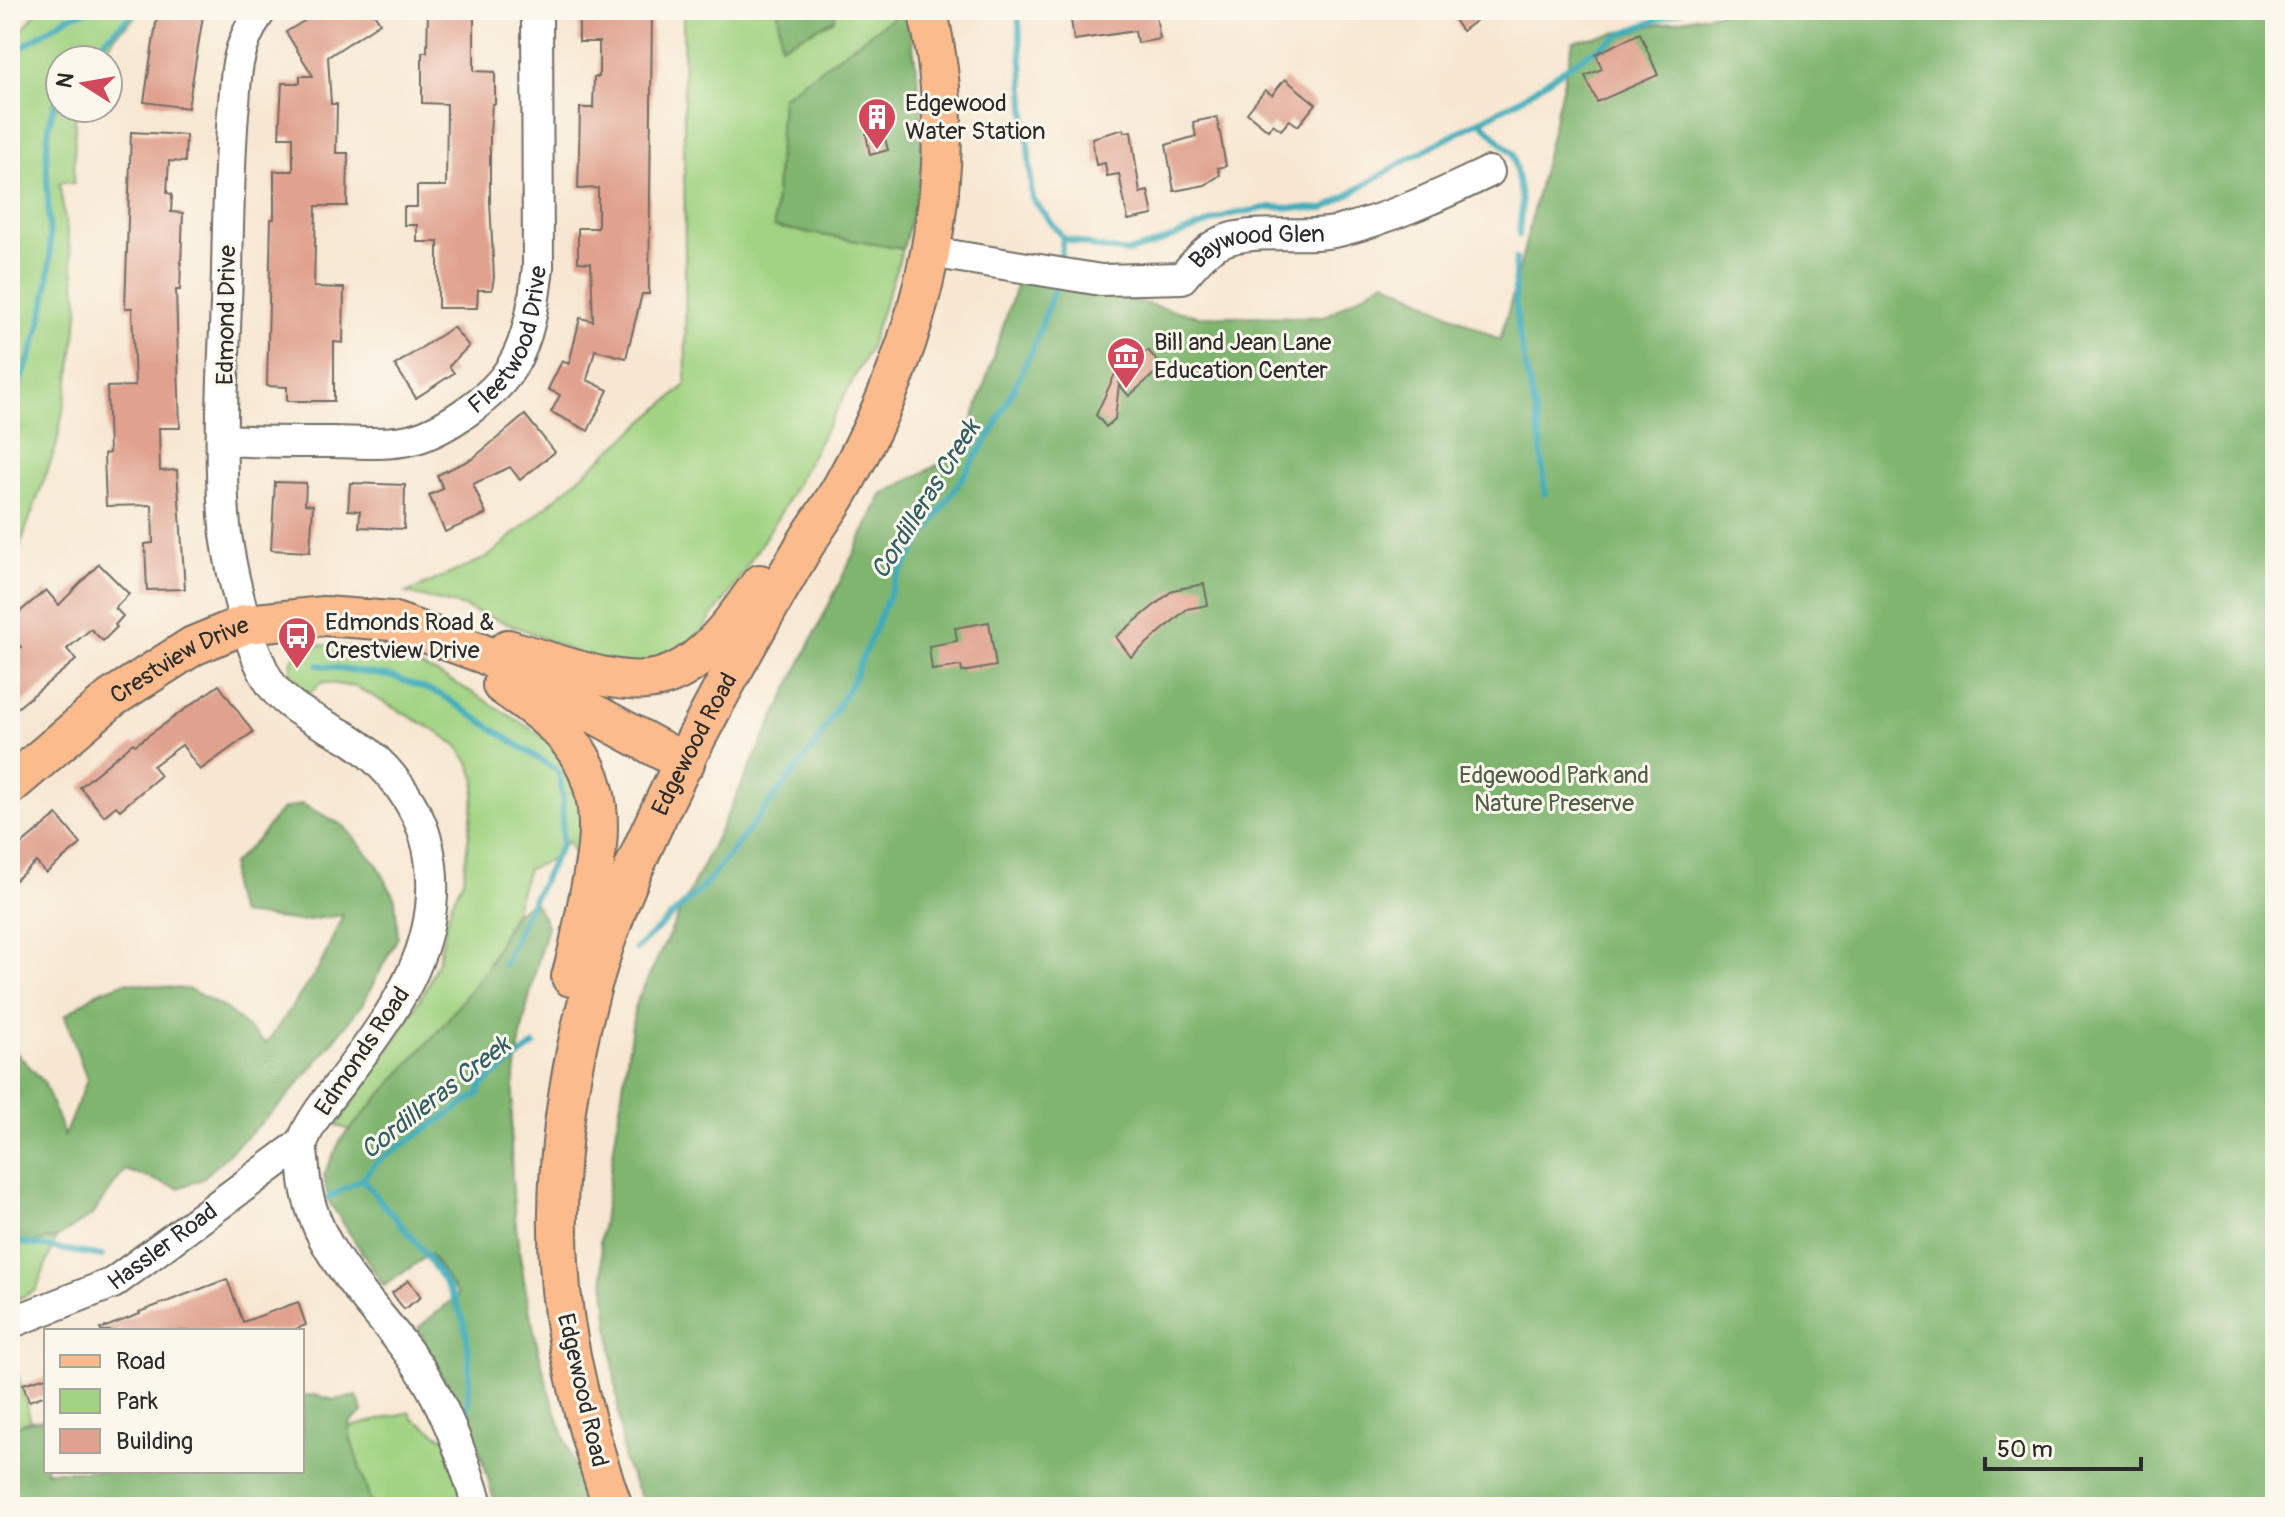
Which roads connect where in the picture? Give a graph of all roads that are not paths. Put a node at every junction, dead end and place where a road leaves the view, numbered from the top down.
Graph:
1 (261, 10) edge
2 (537, 10) edge
3 (927, 10) edge
4 (1489, 172) dead end
5 (930, 252) junction
6 (896, 369) junction
7 (223, 440) junction
8 (392, 621) junction
9 (246, 624) junction
10 (685, 763) junction
11 (10, 785) edge
12 (302, 1143) junction
13 (558, 1176) junction
14 (10, 1323) edge
15 (478, 1507) edge
16 (613, 1507) edge

1 - 7 street, Edmond Drive
2 - 7 street, Fleetwood Drive
3 - 5 main road, Edgewood Road
4 - 5 street, Baywood Glen
5 - 6 main road, Edgewood Road
6 - 8 main road
6 - 10 main road, Edgewood Road
7 - 9 street, Edmond Drive
8 - 9 main road, Crestview Drive
8 - 10 main road, Crestview Drive
8 - 13 main road
9 - 11 main road, Crestview Drive
9 - 12 street, Edmonds Road
10 - 13 main road, Edgewood Road
12 - 14 street, Hassler Road
12 - 15 street, Edmonds Road
13 - 16 main road, Edgewood Road

